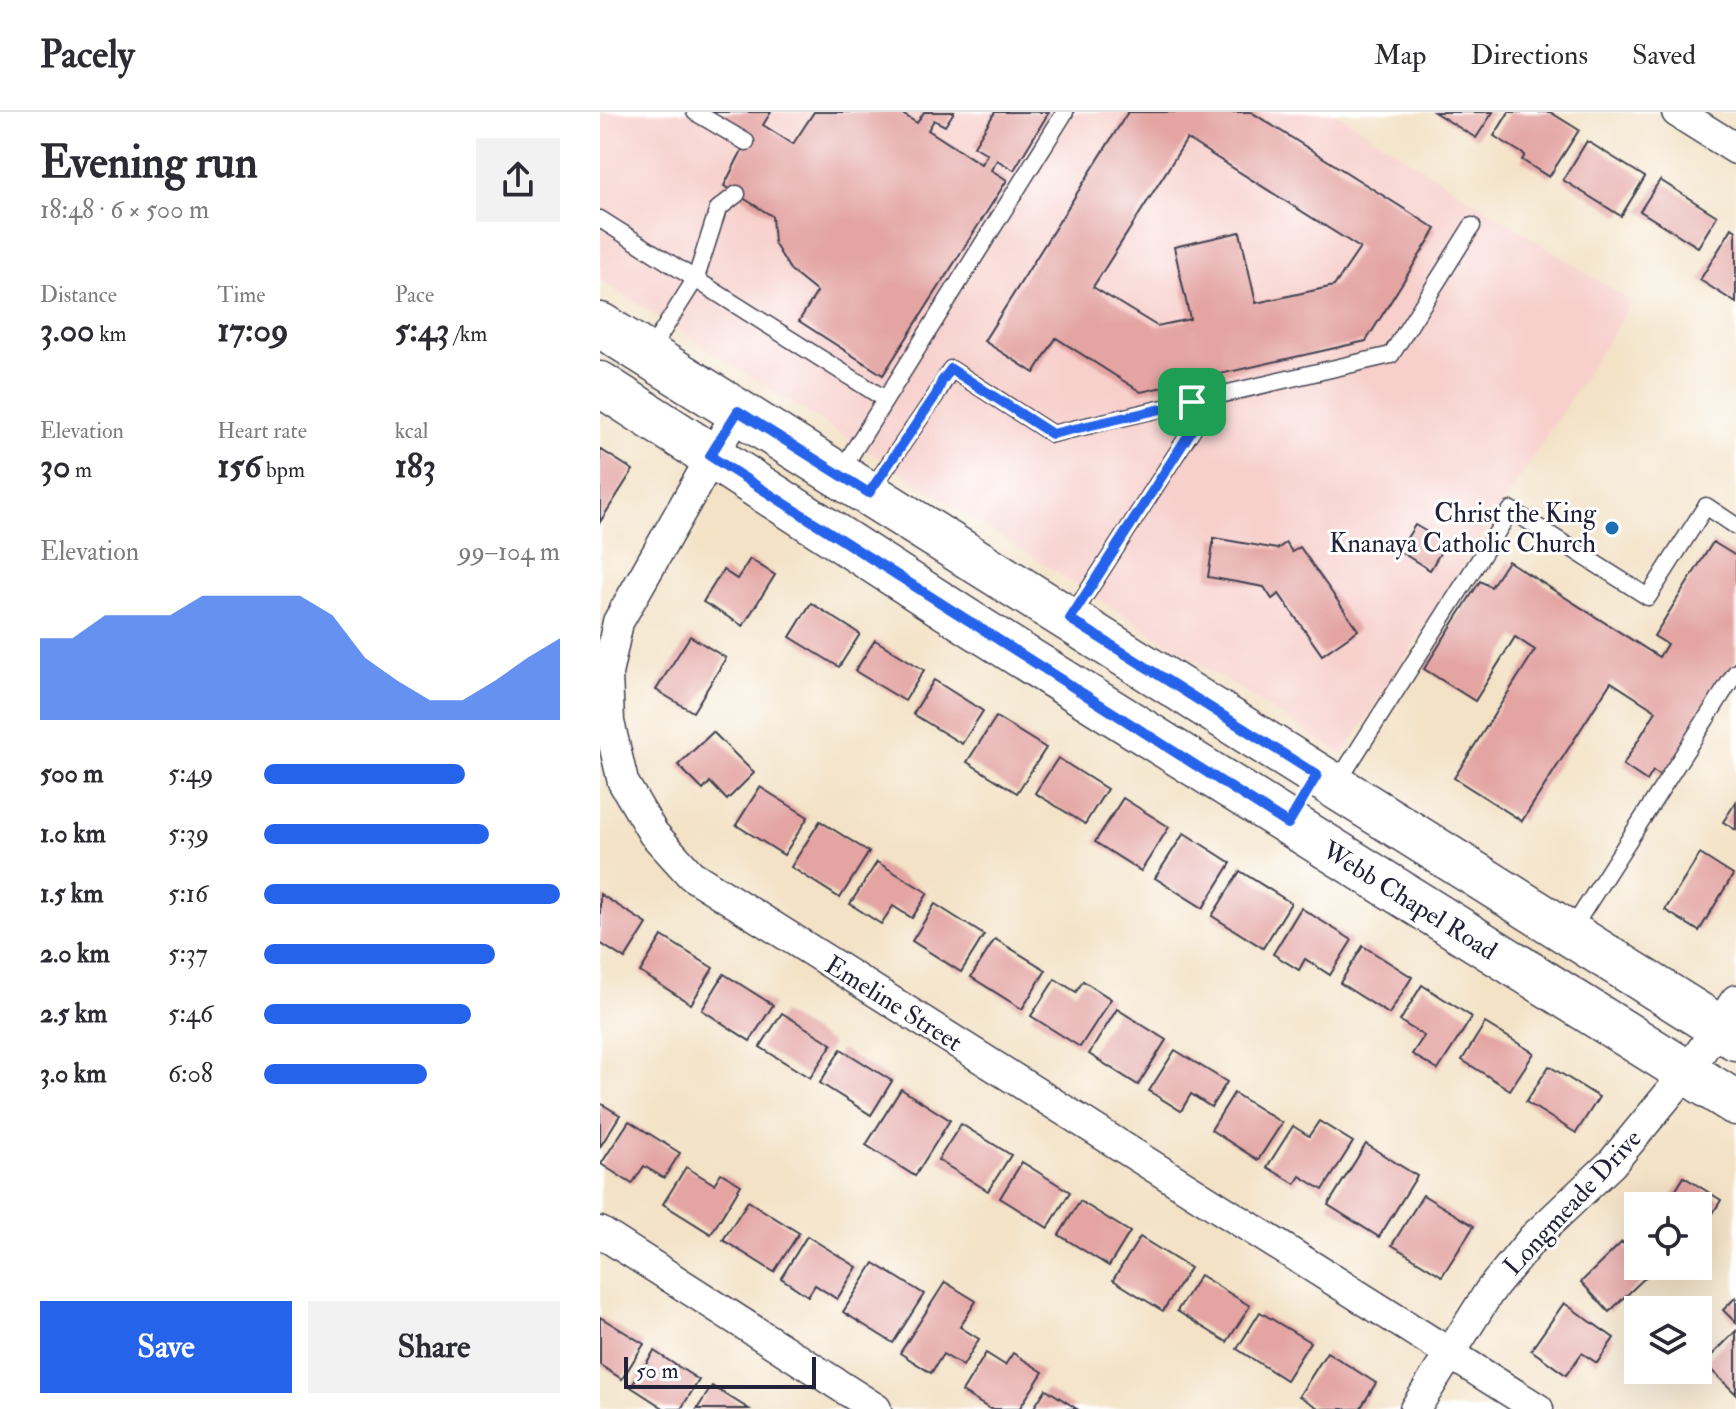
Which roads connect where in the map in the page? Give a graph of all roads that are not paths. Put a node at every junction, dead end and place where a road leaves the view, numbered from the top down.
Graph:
1 (695, 112) edge
2 (1065, 112) edge
3 (1677, 112) edge
4 (746, 142) dead end
5 (1736, 149) edge
6 (737, 194) dead end
7 (600, 219) edge
8 (1472, 226) dead end
9 (696, 278) junction
10 (600, 325) edge
11 (647, 354) junction
12 (600, 384) edge
13 (885, 399) junction
14 (1192, 402) junction
15 (738, 411) junction
16 (710, 456) junction
17 (854, 484) junction
18 (1736, 526) edge
19 (840, 539) junction
20 (1070, 619) junction
21 (1736, 672) edge
22 (1317, 775) junction
23 (1288, 824) junction
24 (1569, 933) junction
25 (1730, 1022) edge
26 (1687, 1072) junction
27 (1736, 1103) edge
28 (600, 1232) edge
29 (1451, 1354) junction
30 (876, 1409) edge
31 (1415, 1409) edge
32 (1538, 1409) edge

1 - 4 lane
2 - 13 lane
3 - 5 street
6 - 9 lane
7 - 9 lane
8 - 14 lane
9 - 11 lane
9 - 13 lane
10 - 11 main road
11 - 15 main road
12 - 16 main road, Webb Chapel Road
13 - 17 lane
14 - 17 lane
14 - 20 lane
15 - 16 street, Emeline Street
15 - 17 main road
16 - 19 main road, Webb Chapel Road
16 - 29 street, Emeline Street
17 - 19 main road
17 - 20 main road
18 - 22 lane
19 - 23 main road, Webb Chapel Road
20 - 22 main road
21 - 24 lane
22 - 23 main road
22 - 24 main road
23 - 26 main road, Webb Chapel Road
24 - 25 main road
25 - 26 street, Longmeade Drive
26 - 27 main road, Webb Chapel Road
26 - 29 street, Longmeade Drive
28 - 30 street
29 - 31 street, Longmeade Drive
29 - 32 street, Emeline Street

